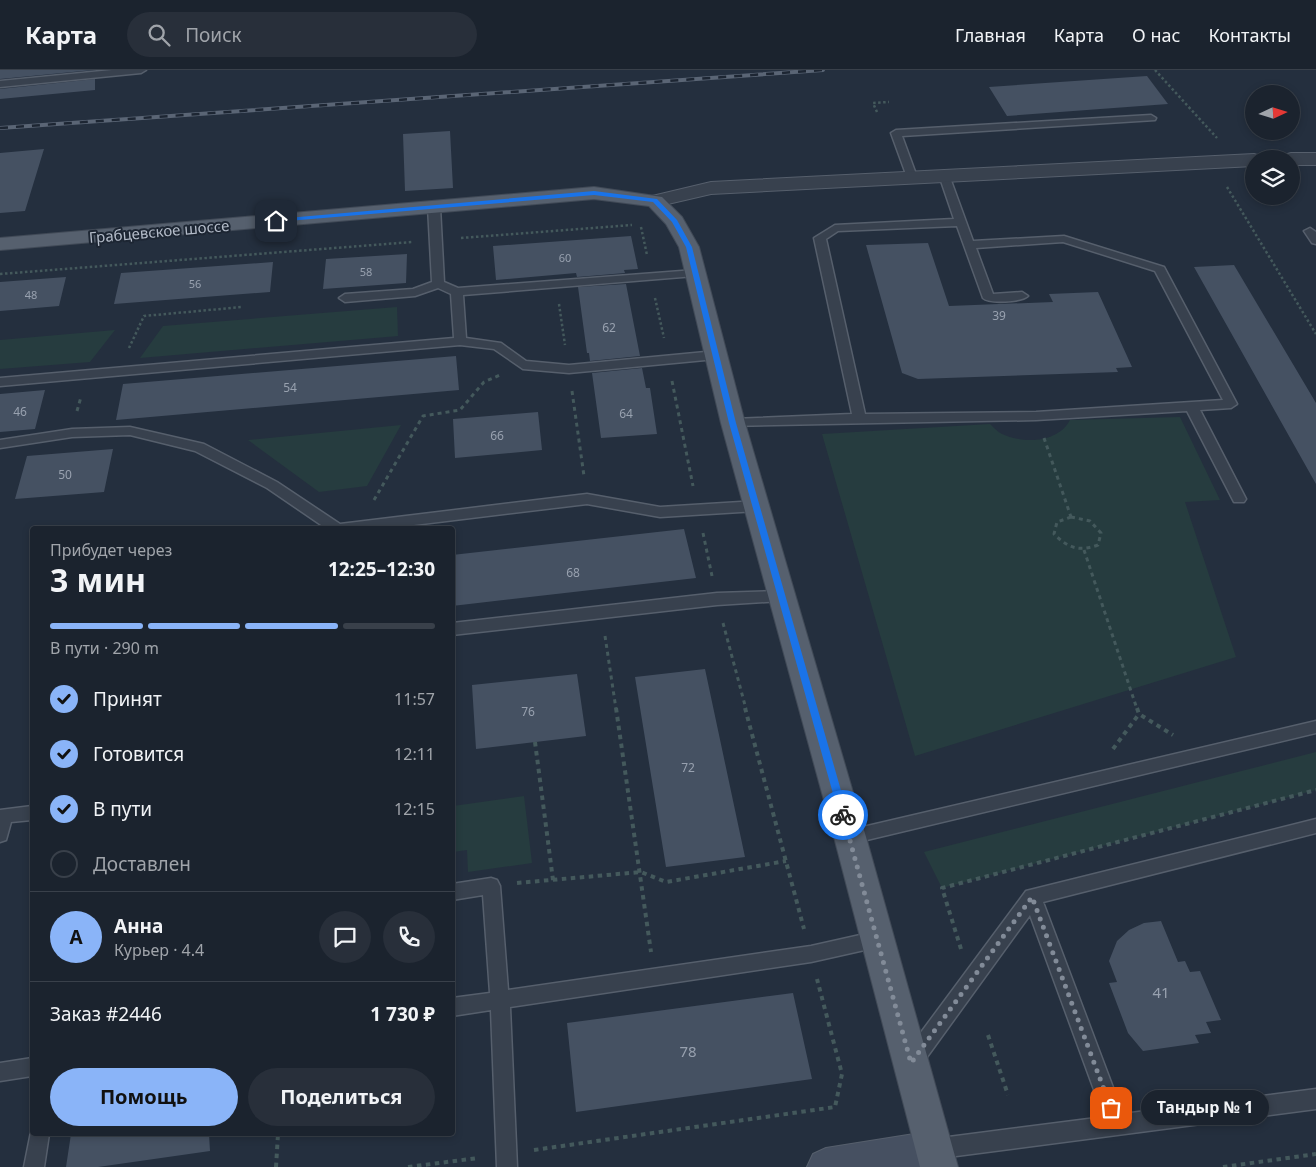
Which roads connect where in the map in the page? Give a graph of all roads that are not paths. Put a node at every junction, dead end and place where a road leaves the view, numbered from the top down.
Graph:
1 (141, 70) edge
2 (0, 84) edge
3 (1150, 118) dead end
4 (1300, 159) edge
5 (1316, 159) edge
6 (1245, 160) edge
7 (944, 175) junction
8 (912, 177) junction
9 (655, 201) junction
10 (434, 207) junction
11 (961, 222) junction
12 (0, 244) edge
13 (969, 245) junction
14 (695, 273) junction
15 (438, 284) junction
16 (457, 292) junction
17 (1022, 296) dead end
18 (345, 298) dead end
19 (460, 341) junction
20 (716, 355) junction
21 (0, 382) edge
22 (1191, 406) junction
23 (859, 418) junction
24 (733, 423) junction
25 (0, 444) edge
26 (1239, 499) dead end
27 (756, 506) junction
28 (334, 526) edge
29 (364, 526) edge
30 (782, 596) junction
31 (455, 629) edge
32 (1316, 727) edge
33 (30, 813) edge
34 (1316, 826) edge
35 (0, 835) edge
36 (850, 837) junction
37 (455, 892) edge
38 (1032, 897) junction
39 (878, 939) junction
40 (500, 1000) junction
41 (455, 1007) edge
42 (911, 1063) junction
43 (30, 1067) edge
44 (0, 1072) edge
45 (1316, 1099) edge
46 (1117, 1125) junction
47 (39, 1136) edge
48 (936, 1158) edge
49 (507, 1161) edge
50 (34, 1167) edge
51 (826, 1167) edge

1 - 2 lane
3 - 8 lane
4 - 5 street
6 - 7 street
7 - 8 street
7 - 11 lane
8 - 9 street
9 - 10 main road, Грабцевское шоссе
9 - 14 main road
10 - 12 main road, Грабцевское шоссе
10 - 15 lane
11 - 13 lane
11 - 23 lane
13 - 17 lane
13 - 22 lane
14 - 16 lane
14 - 20 main road
15 - 16 lane
15 - 18 lane
16 - 19 lane
19 - 20 lane
19 - 21 lane
20 - 24 main road
22 - 23 lane
22 - 26 lane
23 - 24 lane
24 - 27 main road
25 - 28 lane
27 - 29 lane
27 - 30 main road
30 - 31 lane
30 - 36 main road
32 - 36 lane
33 - 35 lane
34 - 38 lane
36 - 39 main road
37 - 40 lane
38 - 42 lane
38 - 46 lane
39 - 40 lane
39 - 42 main road
40 - 41 lane
40 - 49 lane
42 - 48 main road
43 - 44 lane
45 - 46 lane
46 - 48 lane
47 - 50 lane
48 - 51 main road

